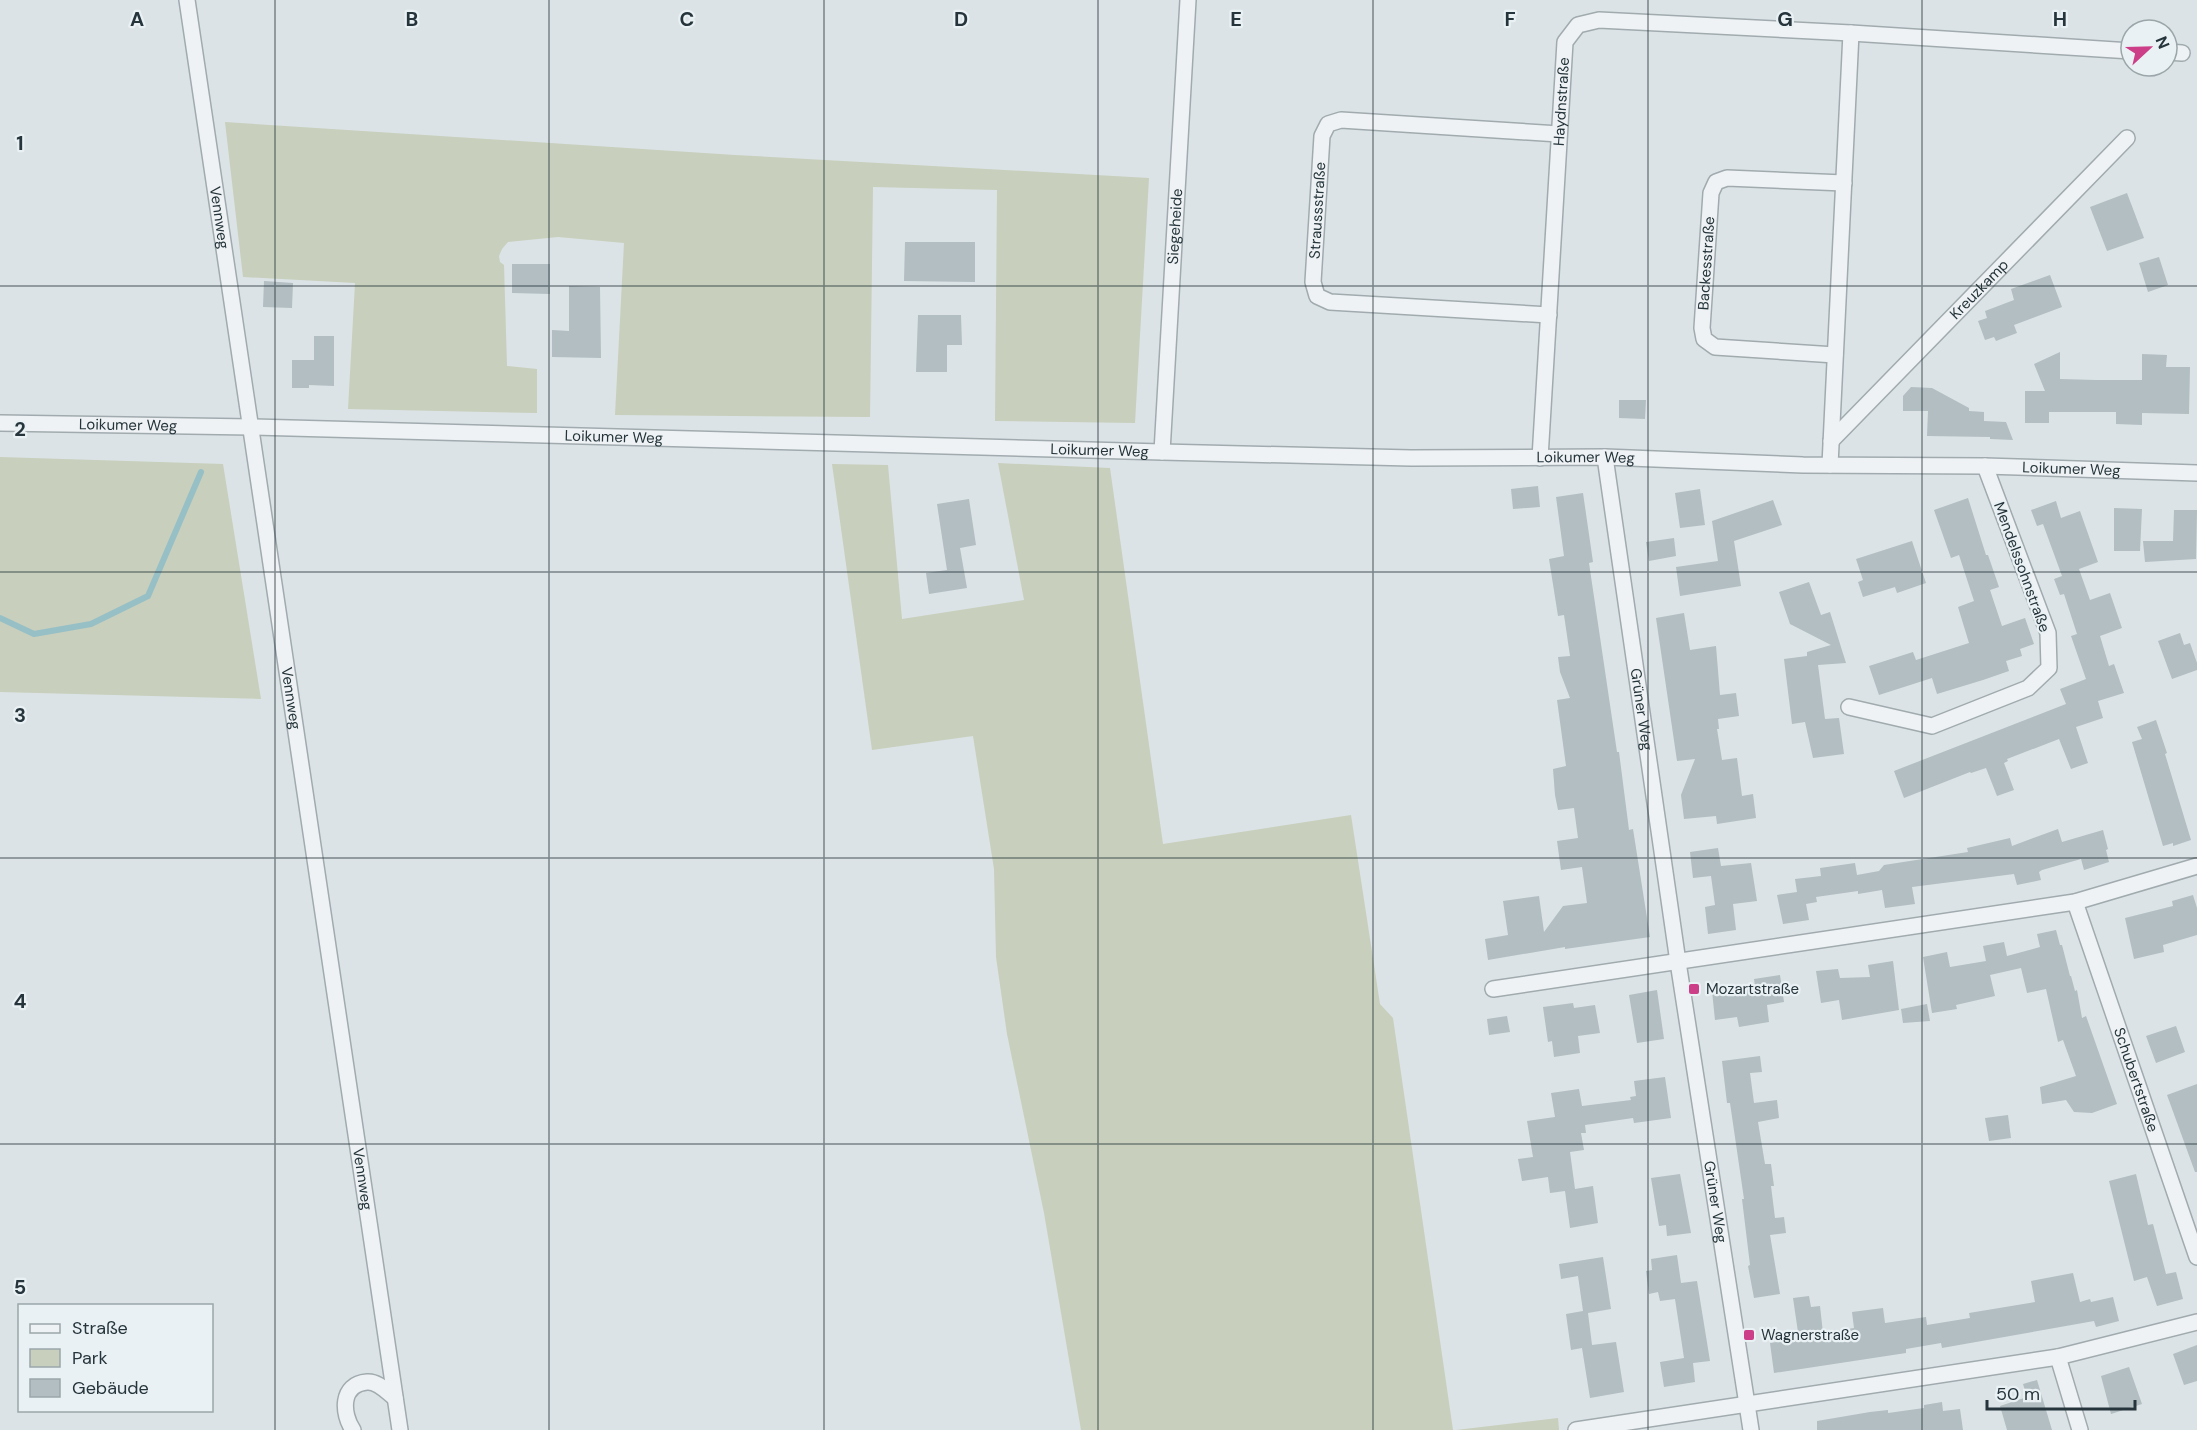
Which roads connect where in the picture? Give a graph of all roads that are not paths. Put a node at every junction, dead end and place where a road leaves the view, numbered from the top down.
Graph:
1 (187, 0) edge
2 (1188, 0) edge
3 (1851, 33) junction
4 (2119, 50) edge
5 (1559, 134) junction
6 (2127, 138) dead end
7 (1844, 183) junction
8 (1549, 315) junction
9 (1834, 354) junction
10 (0, 423) edge
11 (250, 427) junction
12 (1831, 441) junction
13 (1162, 452) junction
14 (1605, 457) junction
15 (1540, 458) junction
16 (1830, 465) junction
17 (1985, 466) junction
18 (2197, 473) edge
19 (1849, 707) dead end
20 (2197, 866) edge
21 (2075, 902) junction
22 (1678, 962) junction
23 (1493, 989) dead end
24 (2197, 1257) edge
25 (2197, 1322) edge
26 (2058, 1358) junction
27 (395, 1398) junction
28 (1747, 1405) junction
29 (352, 1430) edge
30 (400, 1430) edge
31 (1576, 1430) edge
32 (1751, 1430) edge
33 (2080, 1430) edge

1 - 11 street, Vennweg
2 - 13 street, Siegeheide
3 - 4 street, Haydnstraße
3 - 5 street, Haydnstraße
3 - 7 street
5 - 8 street, Haydnstraße
5 - 8 street, Straussstraße
6 - 12 street, Kreuzkamp
7 - 9 street
7 - 9 street, Backesstraße
8 - 15 street, Haydnstraße
9 - 12 street
10 - 11 street, Loikumer Weg
11 - 13 street, Loikumer Weg
11 - 27 street, Vennweg
12 - 16 street
13 - 15 street, Loikumer Weg
14 - 15 street, Loikumer Weg
14 - 16 street, Loikumer Weg
14 - 22 street, Grüner Weg
16 - 17 street, Loikumer Weg
17 - 18 street, Loikumer Weg
17 - 19 street, Mendelssohnstraße
20 - 21 street
21 - 22 street
21 - 24 street, Schubertstraße
22 - 23 street
22 - 28 street, Grüner Weg
25 - 26 street
26 - 28 street
26 - 33 street
27 - 29 street
27 - 30 street, Vennweg
28 - 31 street
28 - 32 street, Grüner Weg

